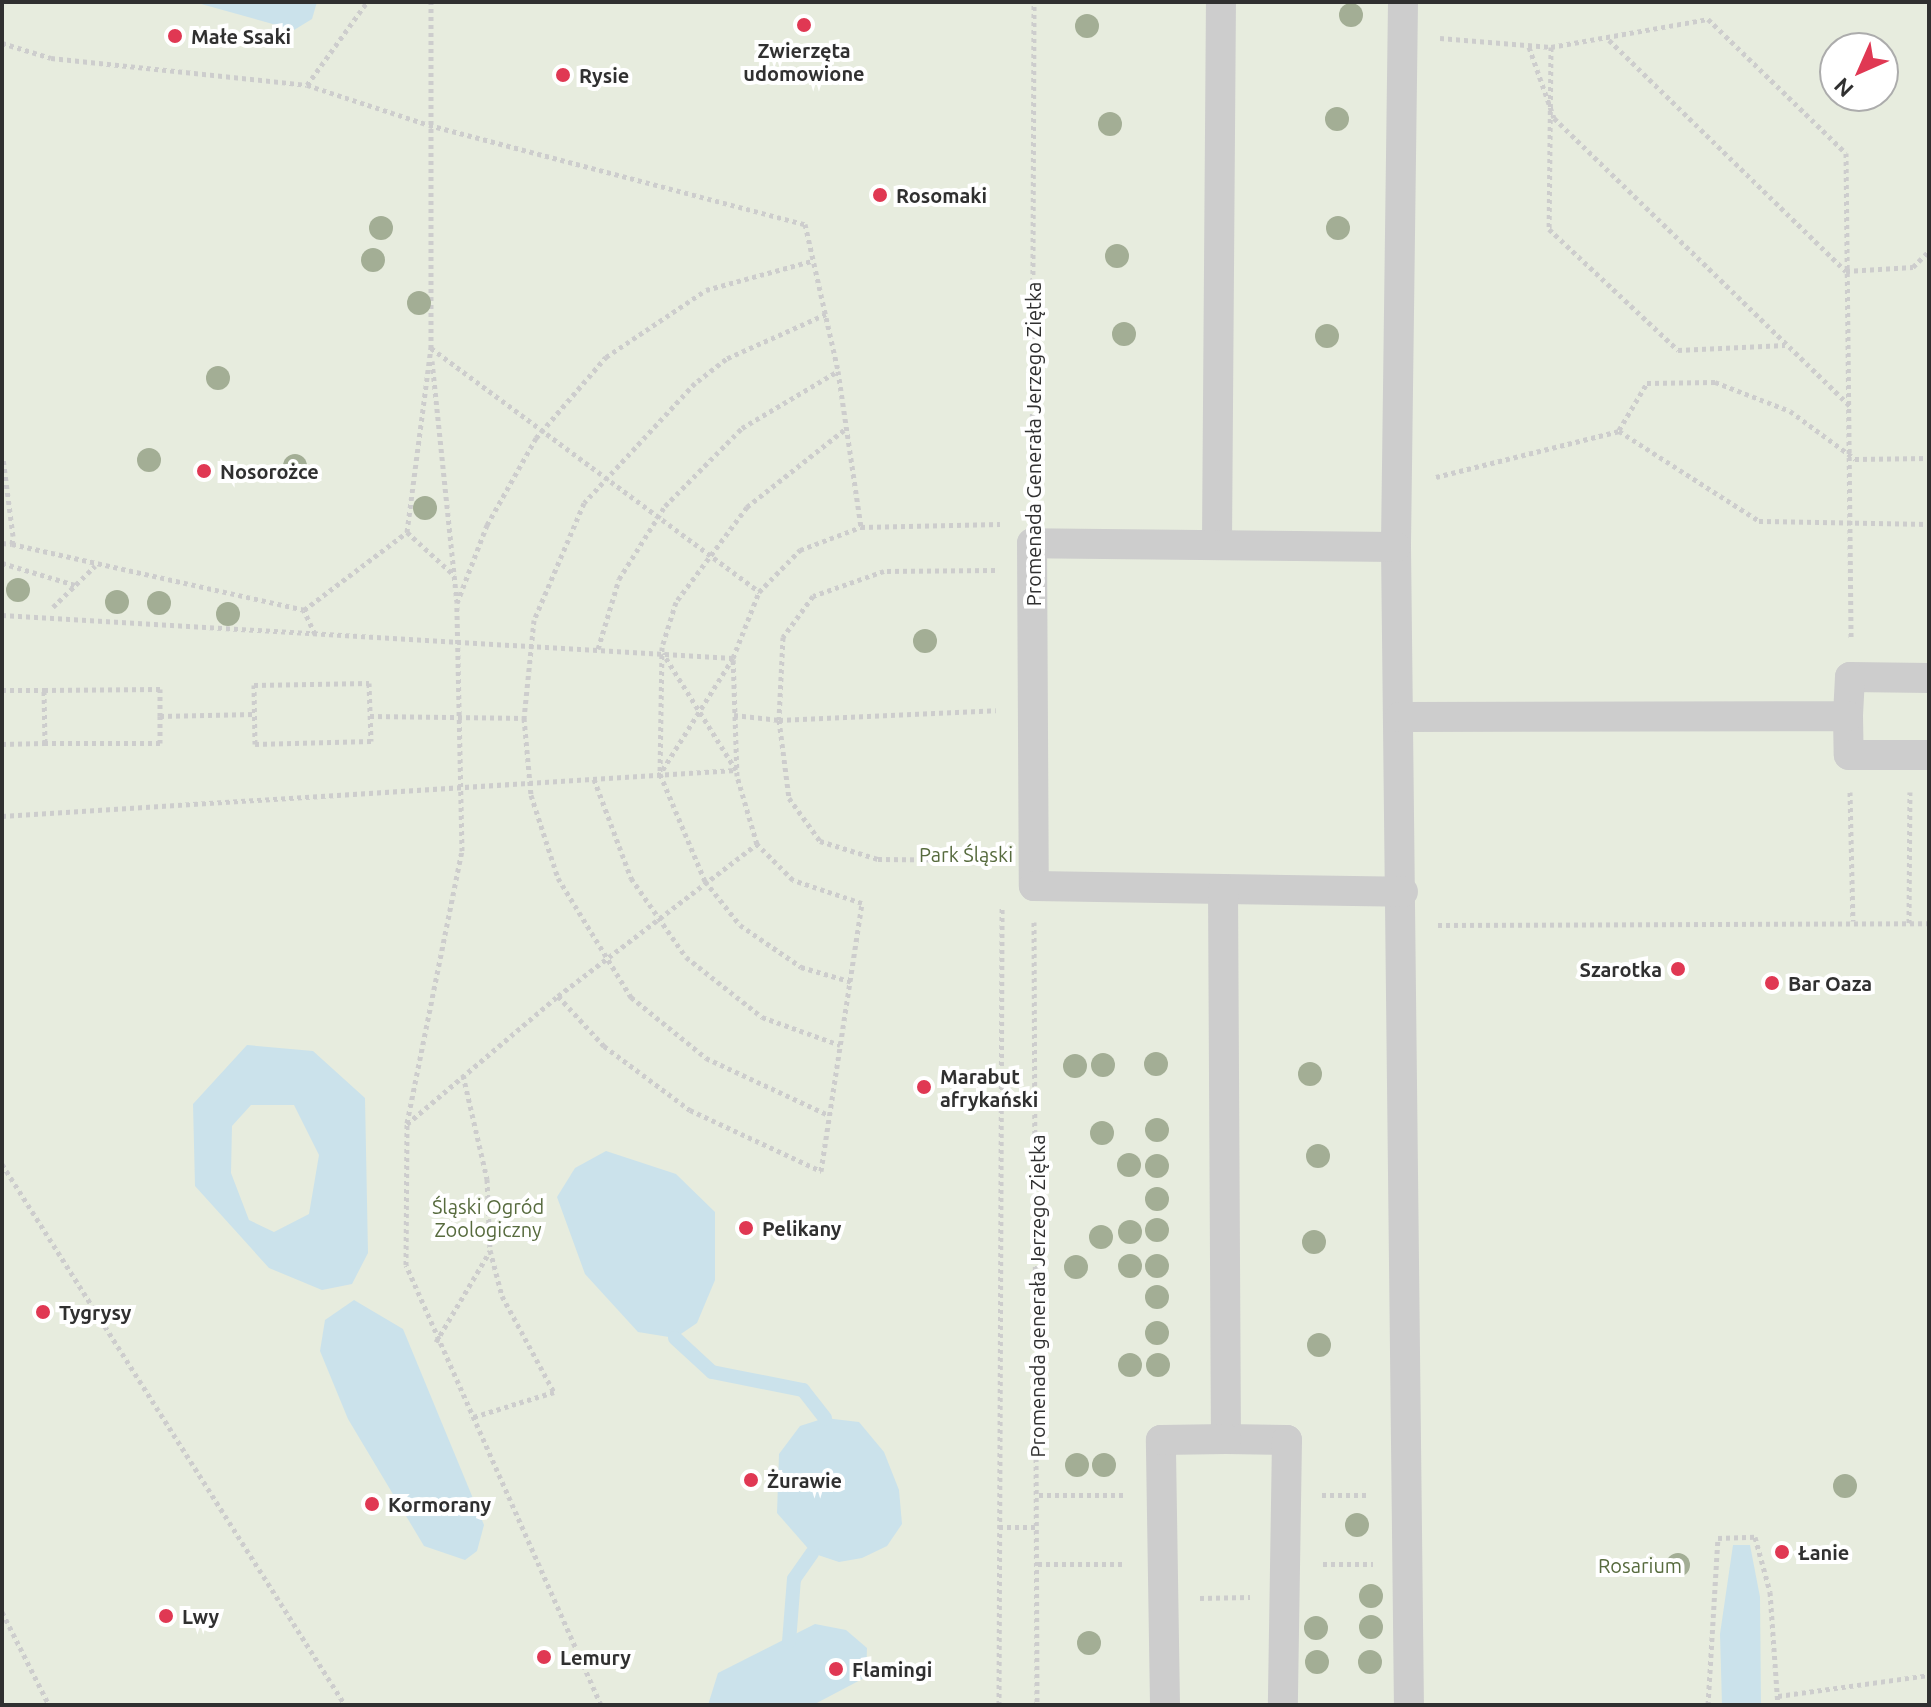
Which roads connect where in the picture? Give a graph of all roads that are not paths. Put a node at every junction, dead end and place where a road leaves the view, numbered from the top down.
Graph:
1 (1221, 2) edge
2 (1403, 2) edge
3 (1217, 542) junction
4 (1396, 547) junction
5 (1929, 678) edge
6 (1848, 716) junction
7 (1400, 717) junction
8 (1920, 755) edge
9 (1223, 890) junction
10 (1403, 892) junction
11 (1226, 1439) junction
12 (1165, 1705) edge
13 (1283, 1705) edge
14 (1409, 1705) edge

1 - 3 street
2 - 4 street
3 - 4 street
3 - 9 street, Promenada Generała Jerzego Ziętka
4 - 7 street
5 - 6 street
6 - 7 street
6 - 8 street
7 - 10 street
9 - 10 street
9 - 11 street
10 - 14 street
11 - 12 street
11 - 13 street

